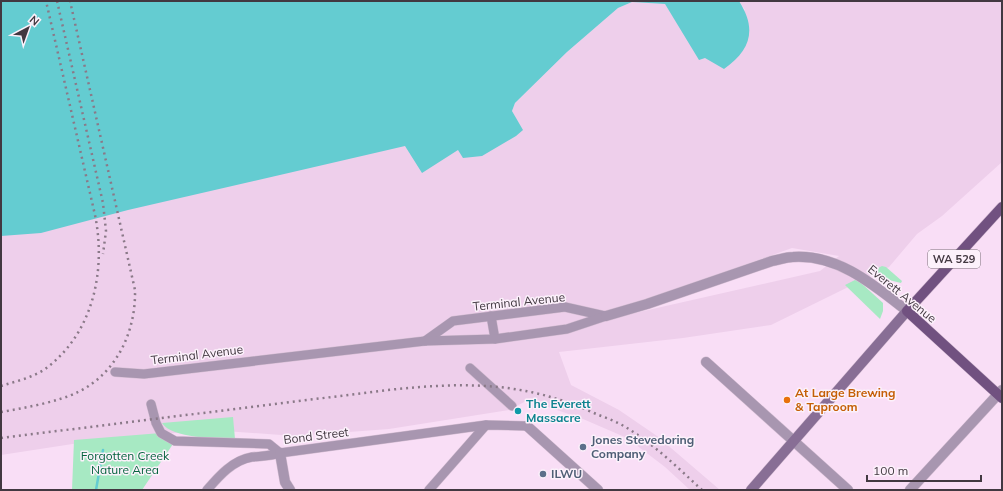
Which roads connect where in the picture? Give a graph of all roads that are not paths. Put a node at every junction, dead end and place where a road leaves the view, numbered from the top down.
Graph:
1 (1002, 208) edge
2 (907, 311) junction
3 (491, 316) junction
4 (606, 316) junction
5 (495, 339) junction
6 (425, 341) junction
7 (706, 362) dead end
8 (470, 368) dead end
9 (115, 372) dead end
10 (1001, 394) edge
11 (151, 404) dead end
12 (512, 406) dead end
13 (486, 425) junction
14 (527, 426) joint
15 (794, 442) junction
16 (280, 453) junction
17 (594, 489) edge
18 (207, 490) edge
19 (290, 490) edge
20 (429, 490) edge
21 (751, 490) edge
22 (848, 490) edge
23 (910, 490) edge

1 - 2 main road, WA 529
2 - 4 street, Everett Avenue
2 - 10 main road, Everett Avenue
2 - 15 main road
3 - 4 street, Terminal Avenue
3 - 5 street
3 - 6 street, Terminal Avenue
4 - 5 street, Terminal Avenue
5 - 6 street, Terminal Avenue
6 - 9 street, Terminal Avenue
7 - 15 street
8 - 12 street
10 - 23 street
11 - 16 street, Bond Street
13 - 14 street, Bond Street
13 - 16 street, Bond Street
13 - 20 street
14 - 17 street
15 - 21 main road
15 - 22 street
16 - 18 street
16 - 19 street

